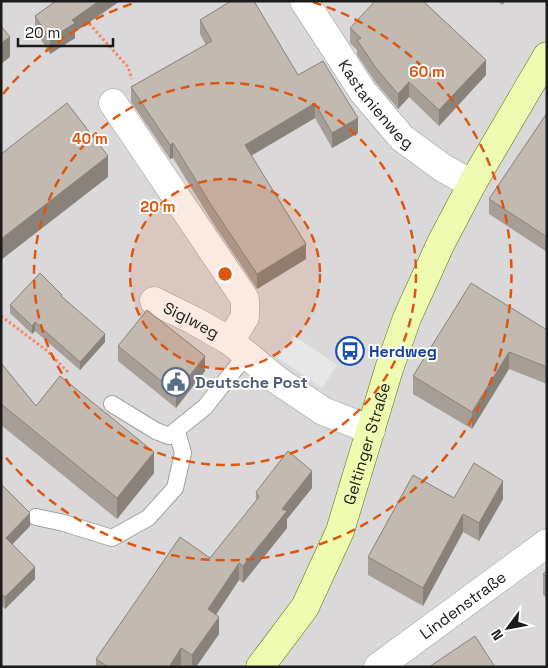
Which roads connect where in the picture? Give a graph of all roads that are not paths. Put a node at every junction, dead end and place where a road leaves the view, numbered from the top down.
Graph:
1 (304, 1) edge
2 (547, 56) edge
3 (113, 103) road end
4 (472, 184) junction
5 (154, 301) dead end
6 (238, 348) junction
7 (112, 404) dead end
8 (371, 430) junction
9 (177, 432) junction
10 (36, 517) dead end
11 (547, 543) edge
12 (260, 667) edge
13 (378, 667) edge

1 - 4 street, Kastanienweg
2 - 4 main road, Geltinger Straße
3 - 6 street, Siglweg
4 - 8 main road, Geltinger Straße
5 - 6 street, Siglweg
6 - 8 street, Siglweg
6 - 9 lane
7 - 9 lane
8 - 12 main road, Geltinger Straße
9 - 10 lane
11 - 13 street, Lindenstraße

